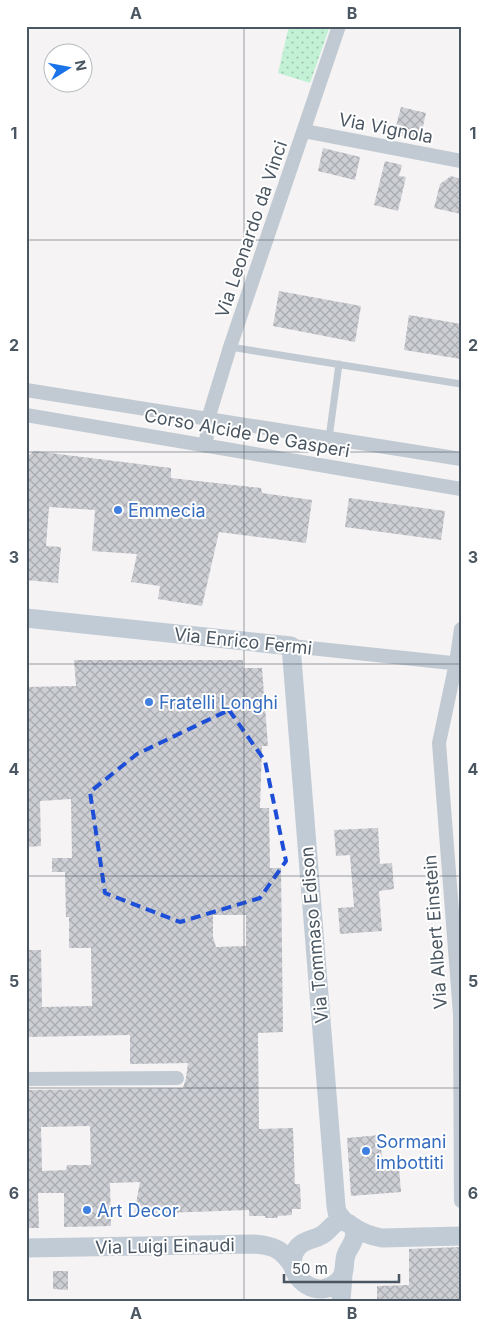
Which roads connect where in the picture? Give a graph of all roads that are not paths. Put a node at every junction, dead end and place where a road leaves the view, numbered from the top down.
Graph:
1 (340, 26) edge
2 (304, 131) junction
3 (461, 162) edge
4 (230, 347) junction
5 (339, 364) junction
6 (461, 384) edge
7 (26, 390) edge
8 (26, 415) edge
9 (208, 420) junction
10 (329, 438) junction
11 (206, 446) junction
12 (461, 459) edge
13 (461, 489) edge
14 (26, 618) edge
15 (461, 629) edge
16 (291, 646) junction
17 (458, 663) edge
18 (26, 1078) edge
19 (177, 1078) dead end
20 (461, 1201) edge
21 (348, 1224) junction
22 (461, 1236) edge
23 (382, 1238) junction
24 (26, 1248) edge
25 (294, 1268) junction
26 (343, 1272) junction
27 (308, 1286) junction
28 (325, 1301) edge
29 (341, 1301) edge

1 - 2 street, Via Leonardo da Vinci
2 - 3 street, Via Vignola
2 - 4 street, Via Leonardo da Vinci
4 - 5 lane
4 - 9 street, Via Leonardo da Vinci
5 - 6 lane
5 - 10 lane
7 - 9 street, Corso Alcide De Gasperi
8 - 11 street, Corso Alcide De Gasperi
9 - 10 street, Corso Alcide De Gasperi
9 - 11 street, Via Leonardo da Vinci
10 - 12 street, Corso Alcide De Gasperi
11 - 13 street, Corso Alcide De Gasperi
14 - 16 street, Via Enrico Fermi
15 - 17 street, Via Albert Einstein
16 - 17 street, Via Enrico Fermi
16 - 21 street, Via Tommaso Edison
17 - 20 street, Via Albert Einstein
18 - 19 street
21 - 23 street
21 - 25 street
21 - 26 street
22 - 23 street
23 - 26 street
24 - 25 street, Via Luigi Einaudi
25 - 27 street, Via Luigi Einaudi
26 - 27 street
26 - 29 street
27 - 28 street, Via Luigi Einaudi

